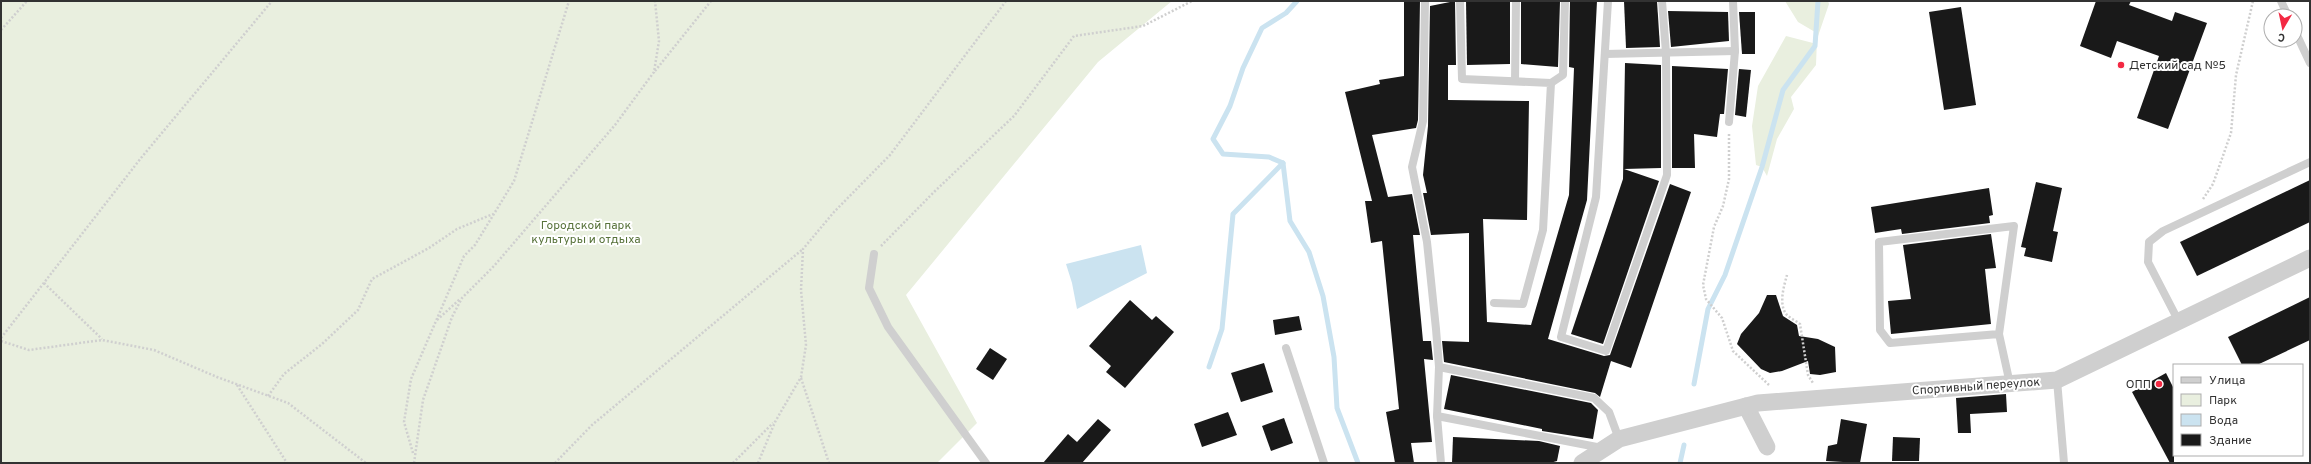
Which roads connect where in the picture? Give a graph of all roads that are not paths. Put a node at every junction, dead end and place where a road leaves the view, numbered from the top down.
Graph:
1 (1425, 1) edge
2 (1460, 1) edge
3 (1516, 1) edge
4 (1565, 1) edge
5 (1608, 1) edge
6 (1662, 1) edge
7 (1733, 1) edge
8 (2303, 48) edge
9 (1735, 51) junction
10 (1666, 53) junction
11 (1605, 54) junction
12 (2310, 63) edge
13 (1515, 81) junction
14 (1551, 83) junction
15 (1729, 122) road end
16 (2310, 162) edge
17 (874, 254) road end
18 (2310, 258) edge
19 (1494, 304) dead end
20 (2179, 322) junction
21 (1999, 334) junction
22 (1286, 348) dead end
23 (1439, 367) junction
24 (2057, 380) junction
25 (2010, 384) junction
26 (1746, 406) junction
27 (1437, 416) junction
28 (1619, 439) junction
29 (1767, 447) dead end
30 (1604, 448) junction
31 (986, 463) edge
32 (1324, 463) edge
33 (1441, 463) edge
34 (1582, 463) edge
35 (2064, 463) edge

1 - 23 lane
2 - 13 lane
3 - 13 lane
4 - 14 lane
5 - 11 lane
6 - 10 lane
7 - 9 lane
8 - 12 lane
9 - 10 lane
9 - 15 lane
10 - 11 lane
10 - 11 lane
13 - 14 lane
14 - 19 lane
16 - 20 lane
17 - 31 lane
18 - 20 street, Спортивный переулок
20 - 24 street, Спортивный переулок
21 - 21 lane
21 - 25 lane
22 - 32 lane
23 - 27 lane
23 - 28 lane
24 - 25 street, Спортивный переулок
24 - 35 lane
25 - 26 street, Спортивный переулок
26 - 28 street, Спортивный переулок
26 - 29 street
27 - 30 lane
27 - 33 lane
28 - 30 street, Спортивный переулок
30 - 34 street, Спортивный переулок

